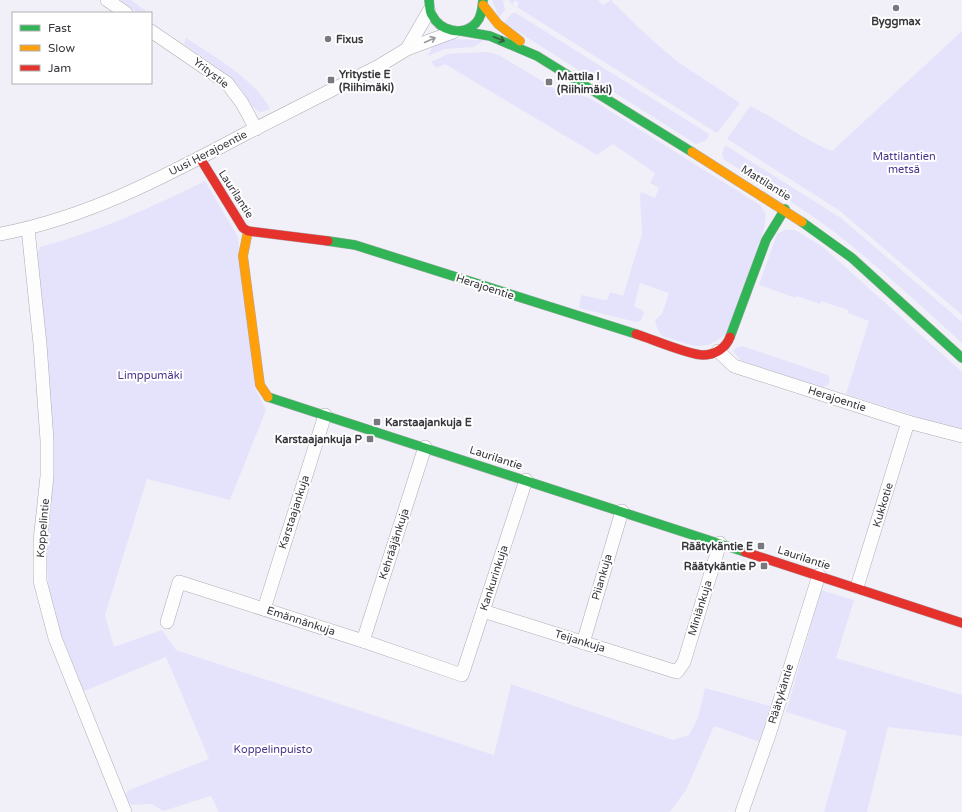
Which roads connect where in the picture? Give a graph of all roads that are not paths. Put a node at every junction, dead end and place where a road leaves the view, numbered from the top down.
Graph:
1 (107, 0) edge
2 (483, 2) edge
3 (428, 4) edge
4 (125, 12) edge
5 (152, 31) edge
6 (457, 31) junction
7 (407, 49) junction
8 (537, 56) junction
9 (256, 129) junction
10 (200, 158) junction
11 (785, 209) junction
12 (28, 229) junction
13 (248, 231) junction
14 (0, 234) edge
15 (718, 352) junction
16 (962, 358) edge
17 (325, 415) junction
18 (908, 422) junction
19 (962, 436) edge
20 (425, 447) junction
21 (526, 480) junction
22 (622, 511) junction
23 (720, 543) junction
24 (818, 575) junction
25 (857, 587) junction
26 (264, 609) junction
27 (483, 611) junction
28 (167, 622) dead end
29 (962, 623) edge
30 (363, 641) junction
31 (583, 643) junction
32 (676, 672) joint
33 (462, 675) joint
34 (125, 812) edge
35 (742, 812) edge

1 - 4 street
2 - 6 street
2 - 8 street, Mattilantie
3 - 6 street, Mattilantie
3 - 7 street, Uusi Herajoentie
5 - 9 street, Yritystie
7 -> 6 street, Uusi Herajoentie
6 -> 8 street, Mattilantie
7 - 9 street, Uusi Herajoentie
8 - 11 street, Mattilantie
9 - 10 street, Uusi Herajoentie
10 - 12 street, Uusi Herajoentie
10 - 13 street, Laurilantie
11 - 15 street
11 - 16 street, Mattilantie
12 - 14 street, Uusi Herajoentie
12 - 34 street, Koppelintie
13 - 15 street, Herajoentie
13 - 17 street, Laurilantie
15 - 18 street, Herajoentie
17 - 20 street, Laurilantie
17 - 26 street, Karstaajankuja
18 - 19 street, Herajoentie
18 - 25 street, Kukkotie
20 - 21 street, Laurilantie
20 - 30 street, Kehrääjänkuja
21 - 22 street, Laurilantie
21 - 27 street, Kankurinkuja
22 - 23 street, Laurilantie
22 - 31 street, Piiankuja
23 - 24 street, Laurilantie
23 - 32 street, Miniänkuja
24 - 25 street, Laurilantie
24 - 35 street, Räätykäntie
25 - 29 street, Laurilantie
26 - 28 street, Emännänkuja
26 - 30 street, Emännänkuja
27 - 31 street, Teijankuja
27 - 33 street, Kankurinkuja
30 - 33 street, Emännänkuja
31 - 32 street, Teijankuja

